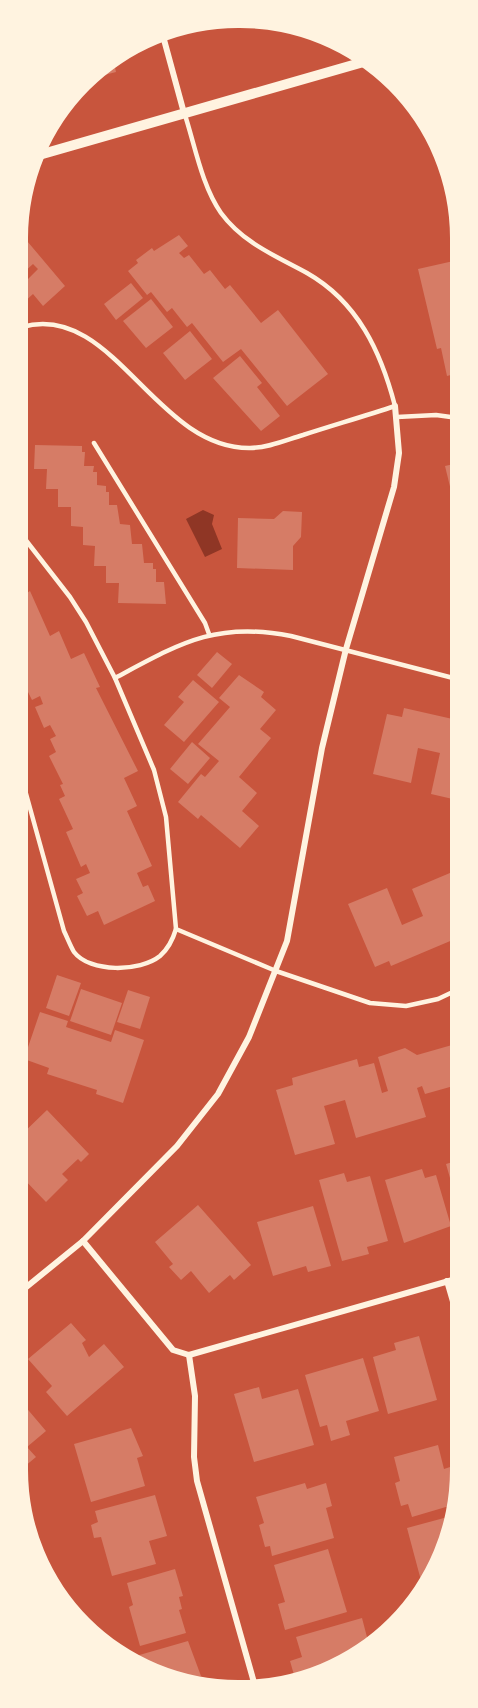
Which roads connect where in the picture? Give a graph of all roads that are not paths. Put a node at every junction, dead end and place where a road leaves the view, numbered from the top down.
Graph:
1 (165, 42) edge
2 (357, 65) edge
3 (184, 113) junction
4 (47, 153) edge
5 (28, 327) edge
6 (395, 406) junction
7 (397, 417) junction
8 (450, 417) edge
9 (94, 442) dead end
10 (28, 544) edge
11 (209, 634) junction
12 (346, 649) junction
13 (450, 677) edge
14 (115, 678) junction
15 (28, 796) edge
16 (176, 929) junction
17 (276, 971) junction
18 (450, 993) edge
19 (83, 1241) junction
20 (450, 1280) edge
21 (447, 1281) junction
22 (29, 1285) edge
23 (450, 1291) edge
24 (189, 1355) junction
25 (253, 1679) edge

1 - 3 street
2 - 3 street
3 - 4 street
3 - 6 lane
5 - 6 lane
6 - 7 street
7 - 8 lane
7 - 12 street
9 - 11 lane
10 - 14 lane
11 - 12 lane
11 - 14 lane
12 - 13 lane
12 - 17 street
14 - 16 lane
15 - 16 lane
16 - 17 lane
17 - 18 lane
17 - 19 street
19 - 22 street
19 - 24 street
20 - 21 street
21 - 23 street
21 - 24 street
24 - 25 street

